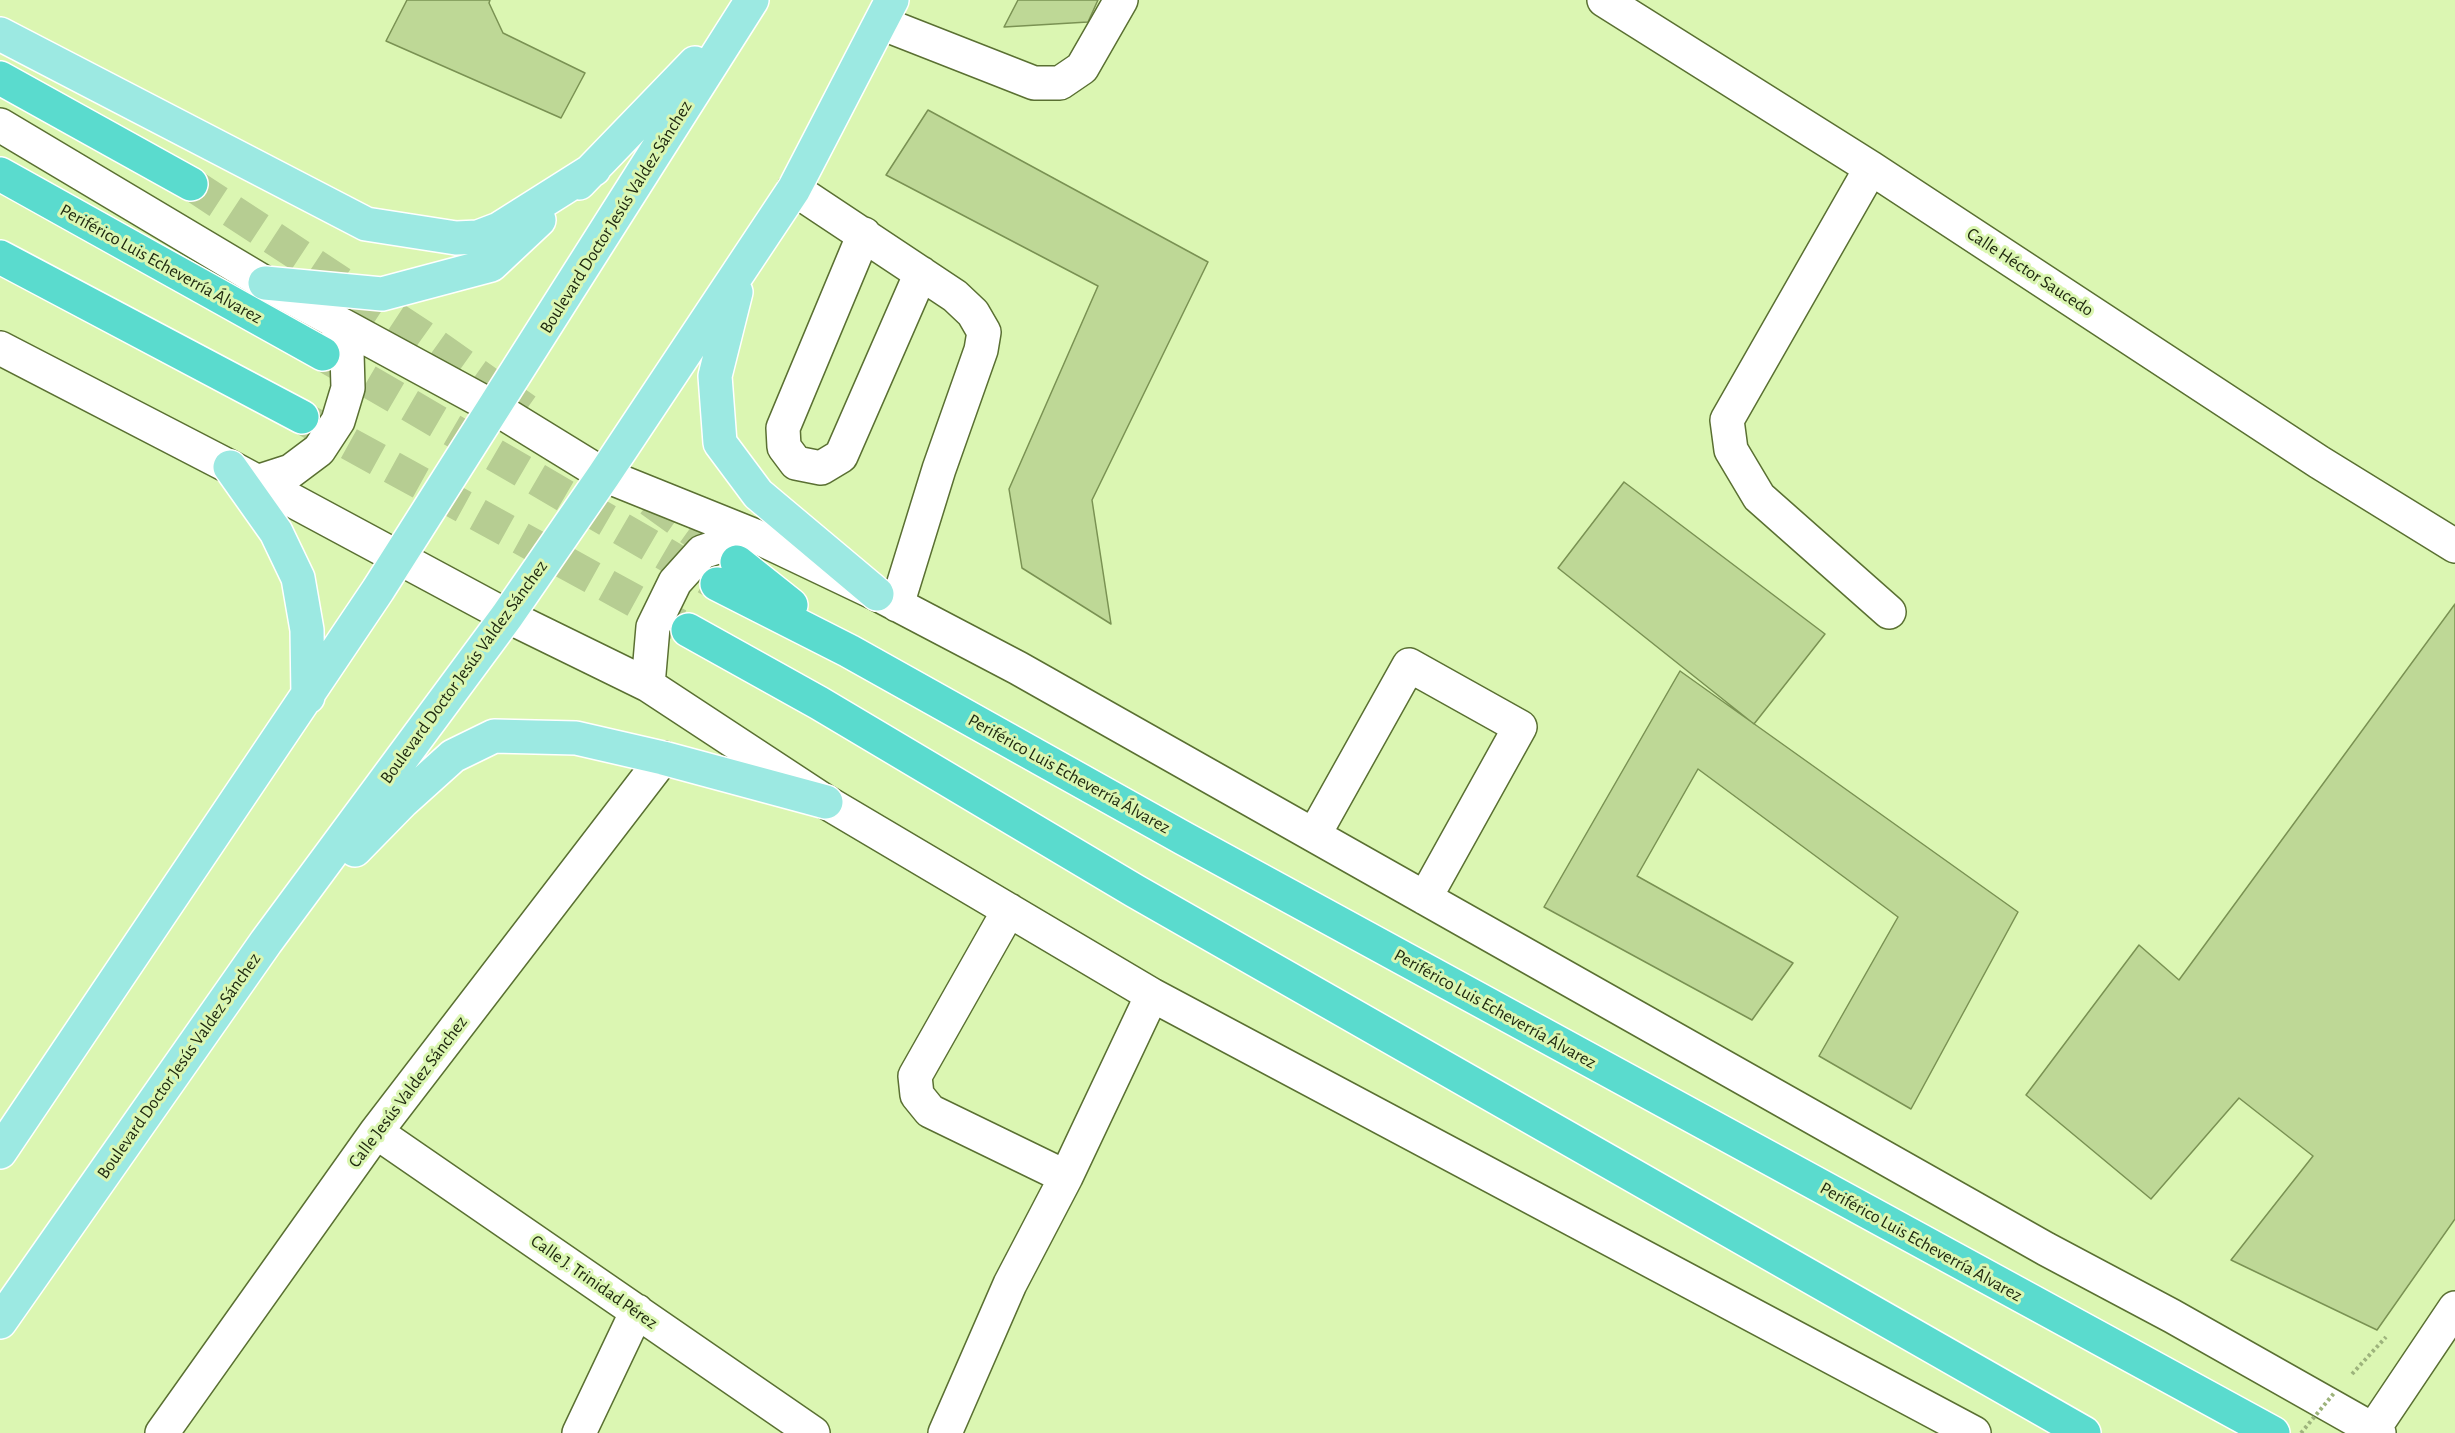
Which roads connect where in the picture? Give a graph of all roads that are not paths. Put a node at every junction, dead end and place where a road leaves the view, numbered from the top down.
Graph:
1 (1121, 0) edge
2 (1604, 0) edge
3 (748, 6) edge
4 (886, 11) edge
5 (0, 34) edge
6 (0, 78) edge
7 (0, 125) edge
8 (1871, 168) junction
9 (594, 169) junction
10 (0, 174) edge
11 (191, 184) tunnel mouth
12 (794, 189) junction
13 (864, 234) junction
14 (0, 257) edge
15 (742, 268) junction
16 (921, 273) junction
17 (266, 283) junction
18 (335, 320) junction
19 (0, 348) edge
20 (322, 354) tunnel mouth
21 (495, 408) junction
22 (302, 417) tunnel mouth
23 (243, 474) junction
24 (604, 475) junction
25 (753, 535) junction
26 (2455, 546) edge
27 (399, 559) junction
28 (727, 573) tunnel mouth
29 (887, 600) junction
30 (1889, 612) dead end
31 (507, 616) junction
32 (688, 630) tunnel mouth
33 (648, 685) junction
34 (308, 697) junction
35 (663, 758) junction
36 (826, 802) junction
37 (1314, 835) junction
38 (1425, 898) junction
39 (1009, 910) junction
40 (266, 942) junction
41 (1152, 995) junction
42 (376, 1132) junction
43 (0, 1152) edge
44 (1066, 1178) junction
45 (2455, 1308) edge
46 (637, 1311) junction
47 (0, 1322) edge
48 (2077, 1431) edge
49 (2374, 1432) edge
50 (162, 1433) edge
51 (579, 1433) edge
52 (813, 1433) edge
53 (945, 1433) edge
54 (1974, 1433) edge
55 (2273, 1433) edge

1 - 4 street
2 - 8 street, Calle Héctor Saucedo
3 - 9 main road
3 - 21 main road, Boulevard Doctor Jesús Valdez Sánchez
4 - 12 main road, Boulevard Doctor Jesús Valdez Sánchez
5 - 9 main road
6 - 11 highway
7 - 17 street
8 - 26 street, Calle Héctor Saucedo
8 - 30 street
9 - 17 main road
10 - 20 highway, Periférico Luis Echeverría Álvarez
12 - 13 street
12 - 15 main road, Boulevard Doctor Jesús Valdez Sánchez
13 - 16 street
13 - 16 street
14 - 22 highway
15 - 24 main road, Boulevard Doctor Jesús Valdez Sánchez
15 - 29 main road
16 - 29 street
17 - 18 street
18 - 21 street
18 - 23 street
19 - 23 street
21 - 24 street
21 - 27 main road, Boulevard Doctor Jesús Valdez Sánchez
23 - 27 street
23 - 34 main road
24 - 25 street
24 - 31 main road, Boulevard Doctor Jesús Valdez Sánchez
25 - 29 street
25 - 33 street
27 - 31 street
27 - 34 main road, Boulevard Doctor Jesús Valdez Sánchez
28 - 55 highway, Periférico Luis Echeverría Álvarez
29 - 37 street
31 - 33 street
31 - 40 main road, Boulevard Doctor Jesús Valdez Sánchez
32 - 48 highway
33 - 36 street
34 - 43 main road, Boulevard Doctor Jesús Valdez Sánchez
35 - 36 main road
35 - 40 main road
35 - 42 street, Calle Jesús Valdez Sánchez
36 - 39 street
37 - 38 street
37 - 38 street
38 - 49 street
39 - 41 street
39 - 44 street
40 - 47 main road, Boulevard Doctor Jesús Valdez Sánchez
41 - 44 street
41 - 54 street
42 - 46 street, Calle J. Trinidad Pérez
42 - 50 street, Calle Jesús Valdez Sánchez
44 - 53 street
45 - 49 street
46 - 51 street
46 - 52 street, Calle J. Trinidad Pérez

